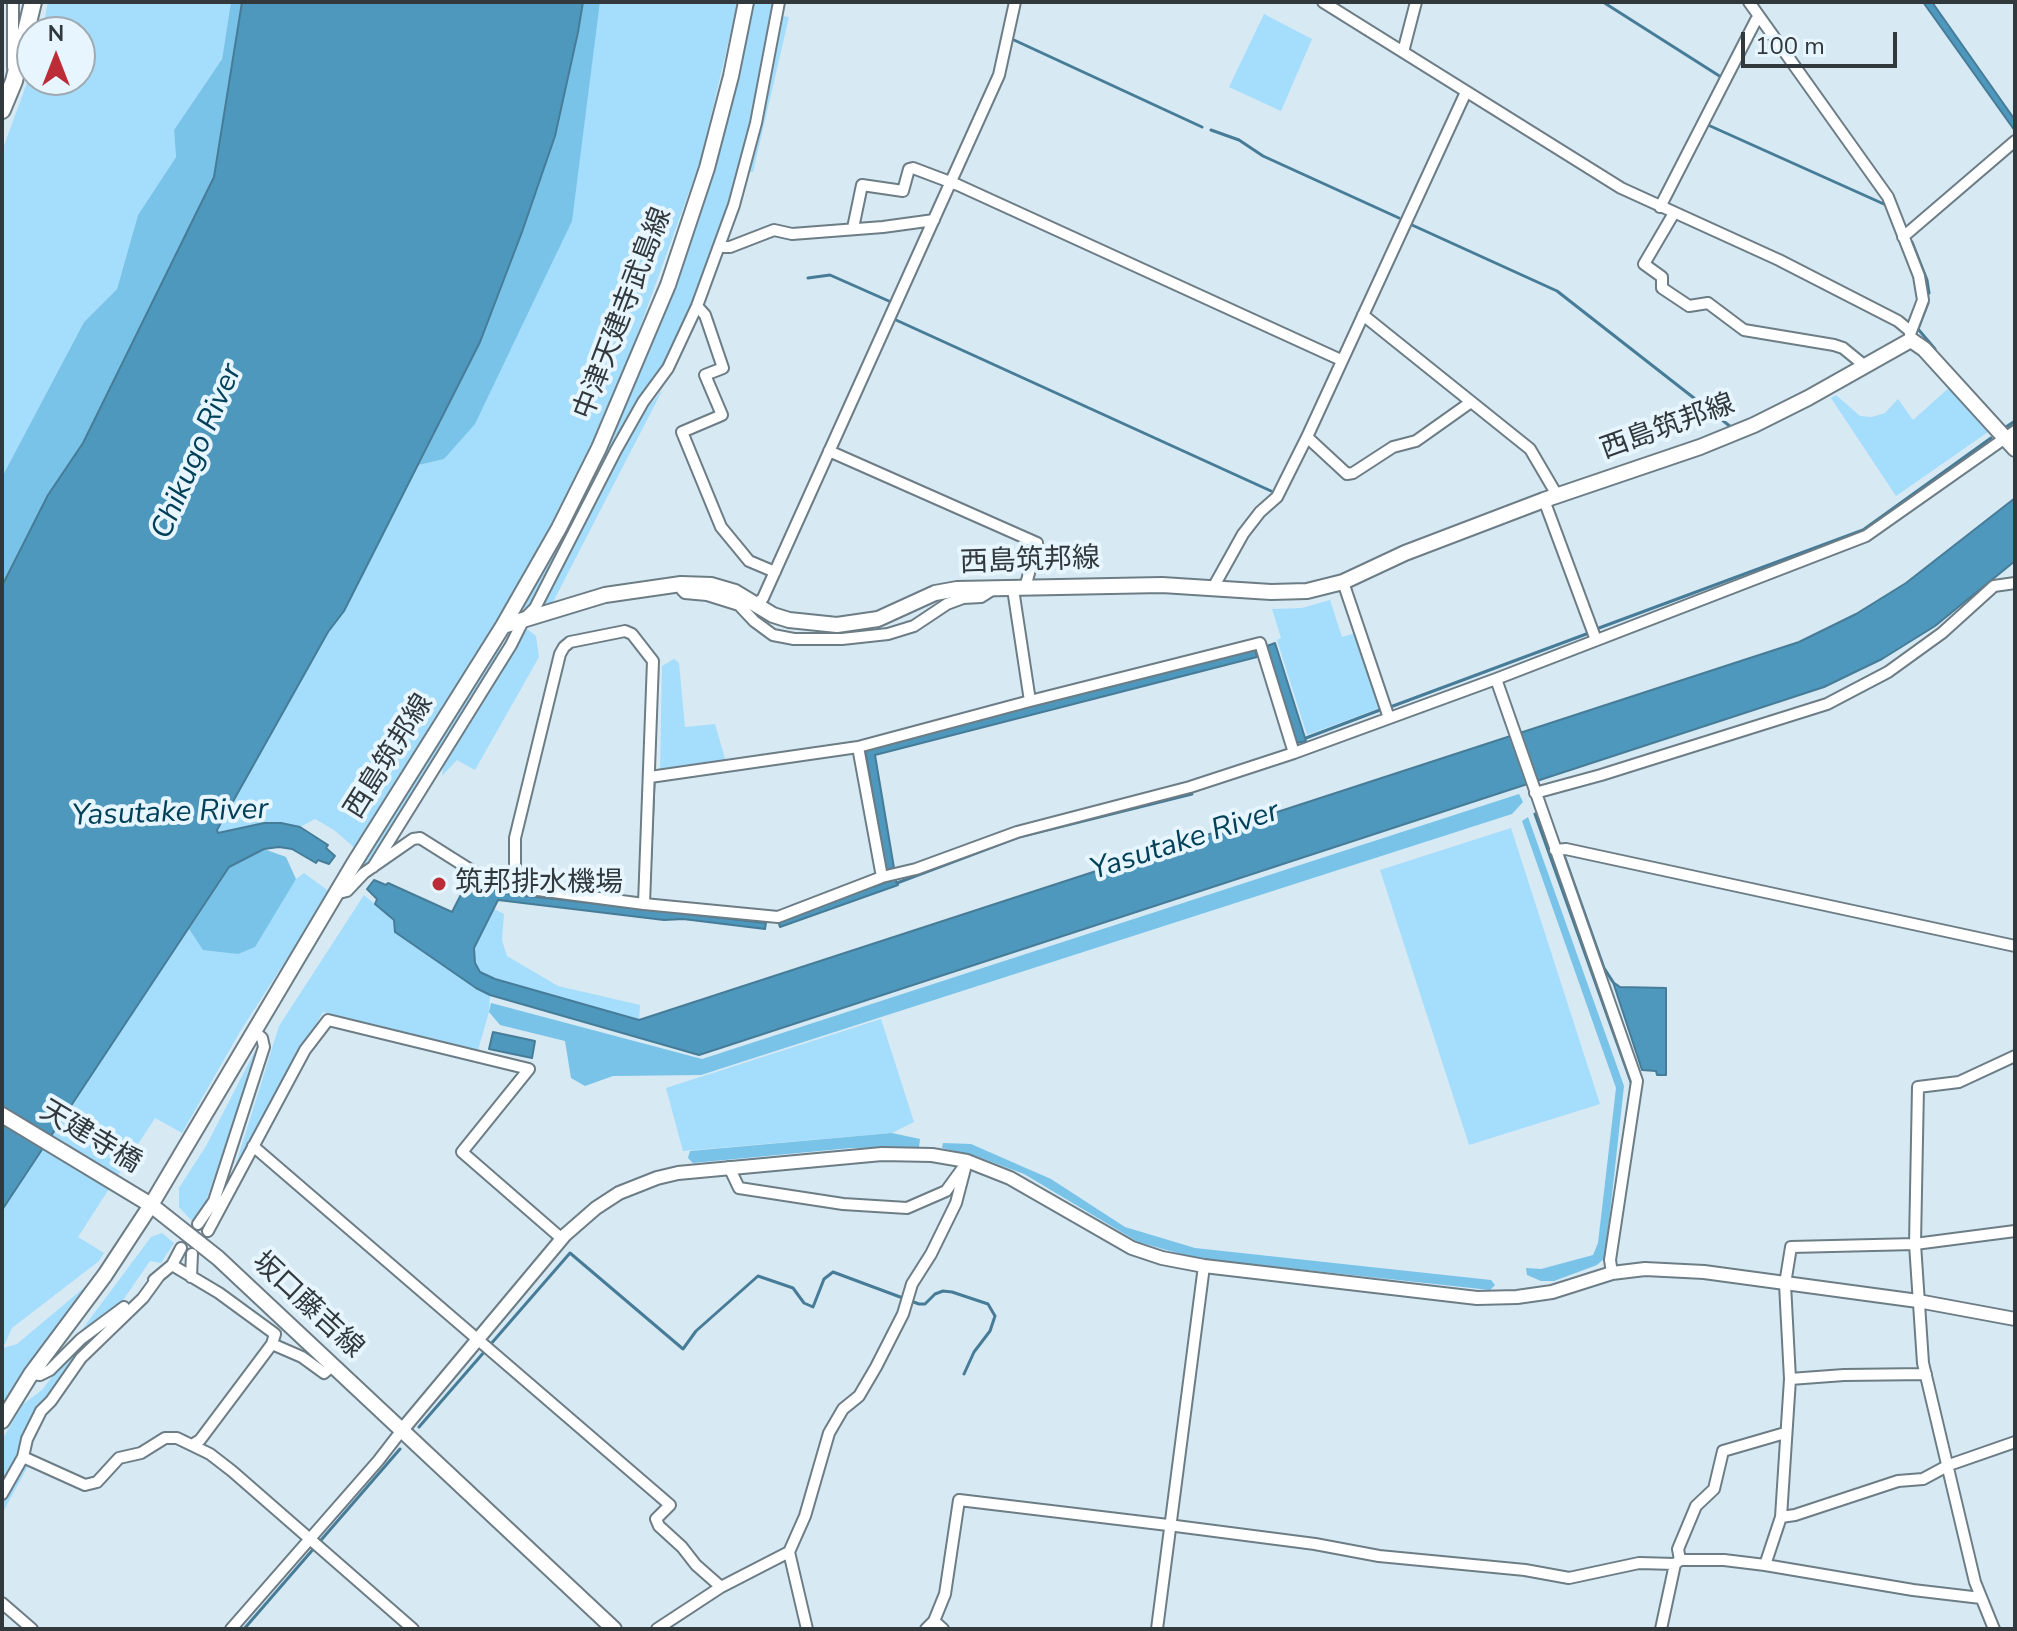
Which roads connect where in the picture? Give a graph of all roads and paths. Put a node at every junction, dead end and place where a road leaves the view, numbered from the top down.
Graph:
1 (13, 2) edge
2 (33, 2) edge
3 (746, 2) edge
4 (779, 2) edge
5 (1015, 2) edge
6 (1323, 2) edge
7 (1416, 2) edge
8 (1749, 2) edge
9 (1760, 18) junction
10 (1403, 52) junction
11 (14, 81) junction
12 (1466, 92) junction
13 (2, 110) edge
14 (2015, 141) edge
15 (950, 184) junction
16 (1660, 207) junction
17 (1674, 213) junction
18 (934, 220) junction
19 (853, 228) junction
20 (1903, 237) junction
21 (720, 247) junction
22 (697, 306) junction
23 (1363, 315) junction
24 (1910, 336) junction
25 (1341, 360) junction
26 (1865, 366) junction
27 (1471, 402) junction
28 (1307, 437) junction
29 (2012, 439) edge
30 (829, 451) junction
31 (1551, 498) junction
32 (775, 572) junction
33 (1343, 582) junction
34 (2015, 583) edge
35 (681, 584) junction
36 (1214, 586) junction
37 (1019, 588) junction
38 (992, 589) junction
39 (757, 604) junction
40 (524, 619) junction
41 (503, 626) junction
42 (1596, 640) junction
43 (1496, 679) junction
44 (1030, 701) junction
45 (1389, 718) junction
46 (858, 747) junction
47 (1294, 753) junction
48 (650, 777) junction
49 (1534, 790) junction
50 (1555, 850) junction
51 (373, 867) junction
52 (882, 877) junction
53 (515, 887) junction
54 (335, 894) junction
55 (644, 904) junction
56 (2015, 946) edge
57 (254, 1031) junction
58 (2015, 1056) edge
59 (2, 1115) edge
60 (253, 1146) junction
61 (967, 1161) junction
62 (729, 1167) junction
63 (151, 1205) junction
64 (2015, 1231) edge
65 (561, 1238) junction
66 (1915, 1244) junction
67 (181, 1248) dead end
68 (192, 1254) dead end
69 (172, 1265) junction
70 (1204, 1266) junction
71 (1612, 1273) junction
72 (159, 1276) junction
73 (191, 1277) junction
74 (1785, 1284) junction
75 (1918, 1301) junction
76 (2015, 1319) edge
77 (477, 1338) junction
78 (272, 1344) junction
79 (332, 1366) junction
80 (31, 1374) junction
81 (1926, 1374) junction
82 (1790, 1379) junction
83 (2, 1421) edge
84 (402, 1430) junction
85 (1785, 1433) junction
86 (2015, 1442) edge
87 (192, 1445) junction
88 (23, 1457) junction
89 (1949, 1465) junction
90 (2, 1494) edge
91 (1781, 1517) junction
92 (1168, 1525) junction
93 (311, 1539) junction
94 (789, 1552) junction
95 (1678, 1562) junction
96 (1765, 1565) junction
97 (721, 1587) junction
98 (1981, 1598) junction
99 (2, 1603) edge
100 (930, 1625) edge
101 (32, 1629) edge
102 (231, 1629) edge
103 (413, 1629) edge
104 (614, 1629) edge
105 (657, 1629) edge
106 (807, 1629) edge
107 (943, 1629) edge
108 (1157, 1629) edge
109 (1661, 1629) edge
110 (1994, 1629) edge

1 - 11 street
2 - 11 main road
3 - 41 main road, 中津天建寺武島線
4 - 21 street
5 - 15 street
6 - 10 street
7 - 10 street
8 - 9 street
9 - 16 street
9 - 20 street
10 - 12 street
11 - 13 main road
12 - 16 street
12 - 23 street
14 - 20 street
15 - 18 street
15 - 19 street
15 - 25 street
16 - 17 street
17 - 24 street
17 - 26 street
18 - 19 street
18 - 30 street
19 - 21 street
20 - 24 street
21 - 22 street
22 - 32 street
22 - 40 street
23 - 25 street
23 - 27 street
24 - 26 main road, 西島筑邦線
24 - 29 main road
25 - 28 street
26 - 31 main road, 西島筑邦線
27 - 28 street
27 - 31 street
28 - 36 street
29 - 42 street
30 - 32 street
30 - 37 street
31 - 33 main road, 西島筑邦線
31 - 42 street
32 - 39 street
33 - 36 main road, 西島筑邦線
33 - 45 street
34 - 49 street
35 - 38 street
35 - 39 main road, 西島筑邦線
35 - 40 main road, 西島筑邦線
36 - 37 main road, 西島筑邦線
37 - 38 main road, 西島筑邦線
37 - 44 street
38 - 39 main road, 西島筑邦線
40 - 41 main road, 西島筑邦線
40 - 51 street
41 - 54 main road, 西島筑邦線
42 - 43 street
43 - 45 street
43 - 49 street
44 - 46 street
44 - 47 street
45 - 47 street
46 - 48 street
46 - 52 street
47 - 52 street
48 - 53 street
48 - 55 street
49 - 50 street
50 - 56 street
50 - 71 street
51 - 53 street
51 - 54 street
52 - 55 street
53 - 55 street
54 - 57 main road, 西島筑邦線
57 - 60 street
57 - 63 main road, 西島筑邦線
58 - 66 street
59 - 63 main road, 天建寺橋
60 - 65 street
60 - 77 street
61 - 62 street
61 - 62 street
61 - 70 street
61 - 94 street
62 - 65 street
63 - 79 main road, 坂口藤吉線
63 - 80 main road
64 - 66 street
65 - 77 street
66 - 74 street
66 - 75 street
67 - 69 street
68 - 73 street
69 - 72 street
69 - 73 street
70 - 71 street
70 - 92 street
71 - 74 street
72 - 80 street
72 - 88 street
73 - 78 street
74 - 75 street
74 - 82 street
75 - 76 street
75 - 81 street
77 - 84 street
77 - 97 street
78 - 79 street
78 - 87 street
79 - 84 main road, 坂口藤吉線
80 - 83 main road
81 - 82 street
81 - 89 street
82 - 85 street
84 - 93 street
84 - 104 main road, 坂口藤吉線
85 - 91 street
85 - 95 street
86 - 89 street
87 - 88 street
87 - 93 street
88 - 90 street
89 - 91 street
89 - 98 street
91 - 96 street
92 - 95 street
92 - 100 street
92 - 108 street
93 - 102 street
93 - 103 street
94 - 97 street
94 - 106 street
95 - 96 street
95 - 109 street
96 - 98 street
97 - 105 street
98 - 110 street
99 - 101 street
100 - 107 street

